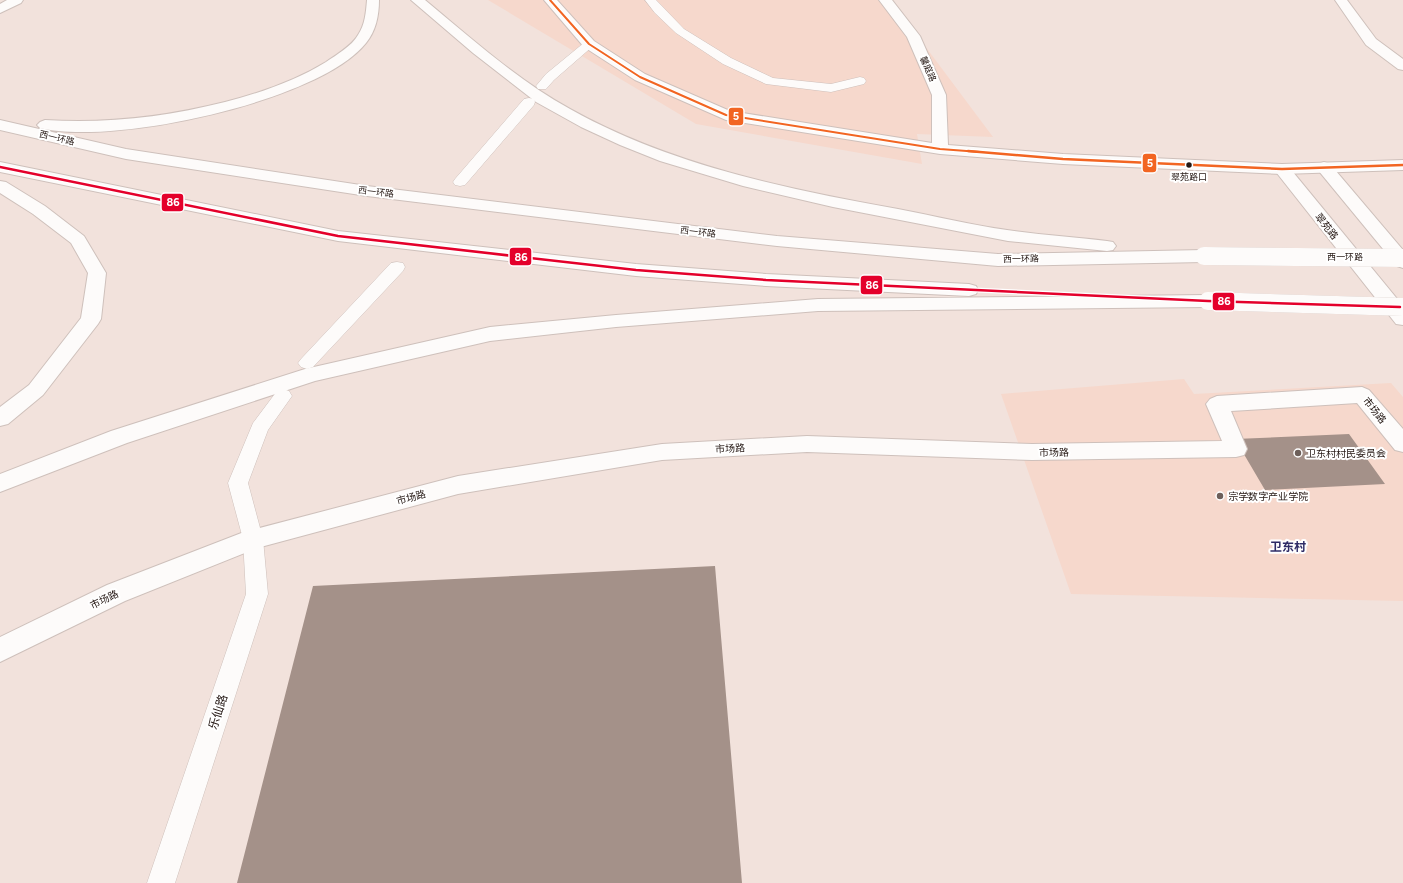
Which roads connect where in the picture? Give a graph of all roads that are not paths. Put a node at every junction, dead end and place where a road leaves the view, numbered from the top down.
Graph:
1 (17, 0) edge
2 (373, 0) edge
3 (418, 0) edge
4 (550, 0) edge
5 (650, 0) edge
6 (885, 0) edge
7 (1341, 0) edge
8 (0, 9) edge
9 (589, 44) junction
10 (1403, 66) edge
11 (860, 81) dead end
12 (542, 86) dead end
13 (529, 102) dead end
14 (0, 120) edge
15 (0, 125) edge
16 (940, 149) junction
17 (1403, 165) edge
18 (0, 166) edge
19 (1324, 167) junction
20 (1282, 169) junction
21 (460, 182) dead end
22 (0, 186) edge
23 (1204, 256) junction
24 (1403, 258) edge
25 (1403, 262) edge
26 (397, 267) dead end
27 (1208, 301) junction
28 (1403, 307) edge
29 (1403, 319) edge
30 (307, 363) dead end
31 (283, 396) dead end
32 (0, 418) edge
33 (1403, 444) edge
34 (0, 483) edge
35 (253, 539) junction
36 (0, 650) edge
37 (161, 883) edge

1 - 8 main road
2 - 14 main road
3 - 23 main road
4 - 9 main road
5 - 11 lane
6 - 16 main road, 馨庭路
7 - 10 main road
9 - 12 lane
9 - 16 main road
13 - 21 lane
15 - 23 main road, 西一环路
16 - 20 main road
17 - 19 main road
18 - 27 main road
19 - 20 main road
19 - 25 main road
20 - 29 main road, 翠苑路
22 - 32 main road
23 - 24 main road, 西一环路, bridge
26 - 30 lane
27 - 28 main road, bridge
27 - 34 main road
31 - 35 lane, 乐仙路
33 - 35 main road, 市场路
35 - 36 main road, 市场路
35 - 37 lane, 乐仙路

